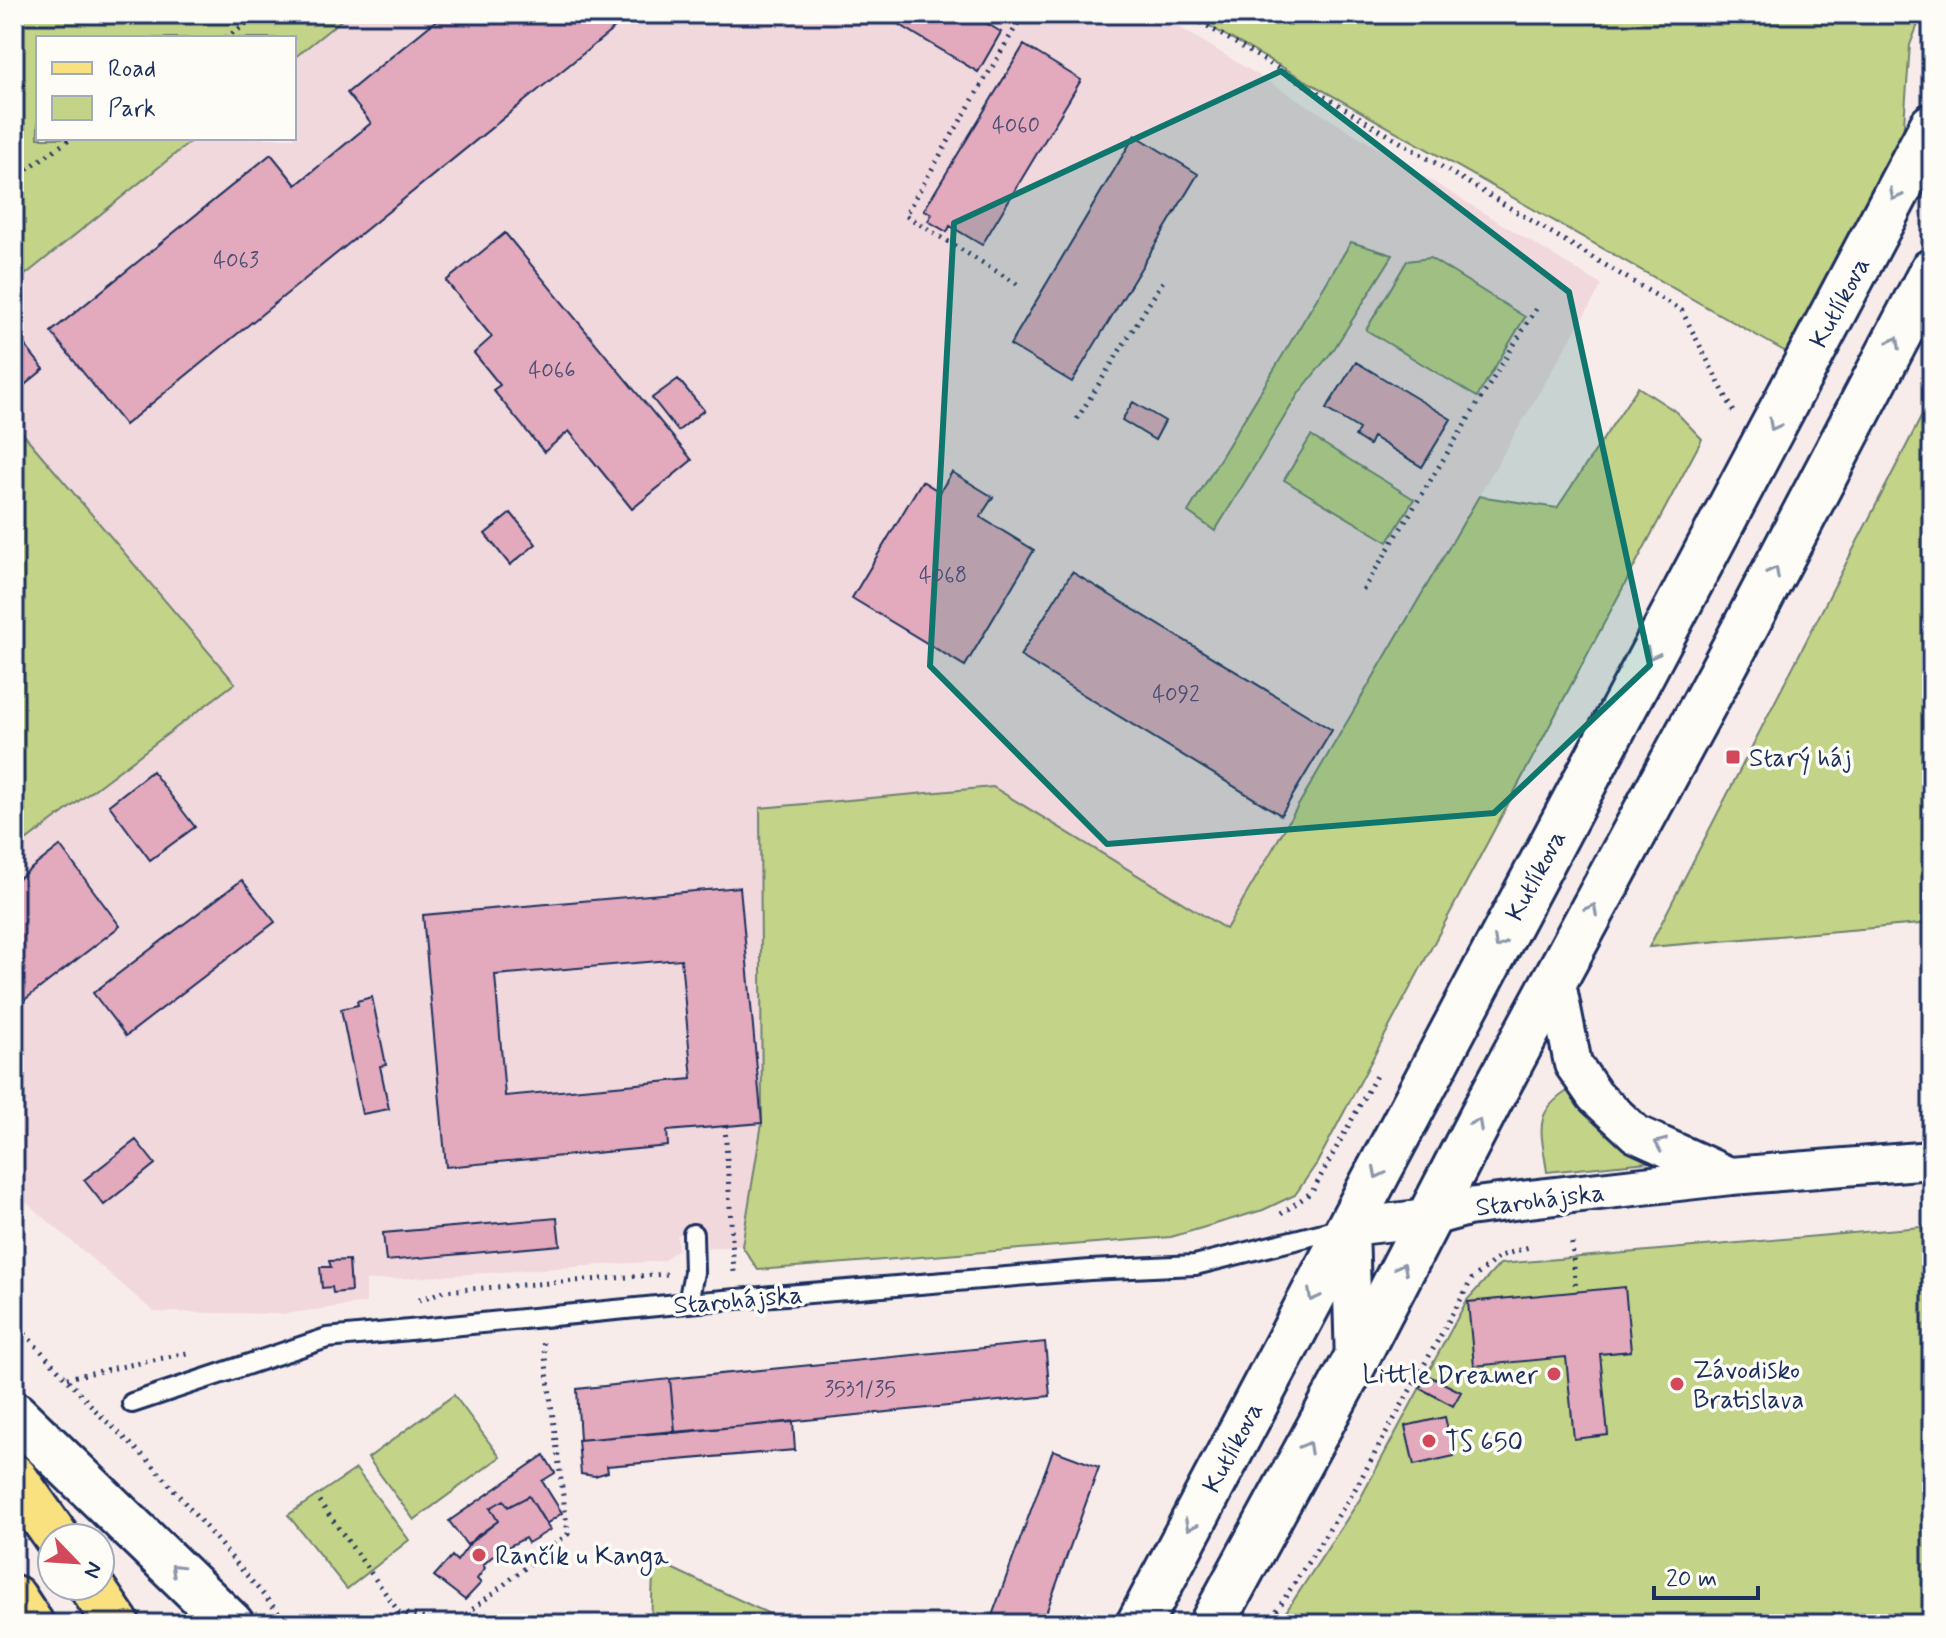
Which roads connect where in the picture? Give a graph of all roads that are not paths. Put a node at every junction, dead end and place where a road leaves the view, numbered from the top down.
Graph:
1 (1932, 126) edge
2 (1932, 271) edge
3 (1556, 978) junction
4 (1932, 1160) edge
5 (1731, 1176) junction
6 (1428, 1218) junction
7 (1350, 1227) junction
8 (693, 1234) dead end
9 (688, 1303) junction
10 (1354, 1363) junction
11 (132, 1403) dead end
12 (14, 1414) edge
13 (14, 1477) edge
14 (46, 1522) edge
15 (14, 1598) edge
16 (102, 1602) edge
17 (31, 1624) edge
18 (117, 1624) edge
19 (231, 1624) edge
20 (1139, 1624) edge
21 (1212, 1624) edge

1 -> 7 main road, Kutlíkova
3 -> 2 main road
5 -> 3 street, Starohájska
6 -> 3 main road
4 - 5 street, Starohájska
5 - 6 street, Starohájska
6 - 7 street, Starohájska
10 -> 6 main road
7 - 9 lane, Starohájska
7 - 10 street
7 -> 20 main road, Kutlíkova
8 - 9 lane
9 - 11 lane, Starohájska
21 -> 10 main road
19 -> 12 main road
13 - 14 main road
15 - 17 main road
16 - 18 main road

